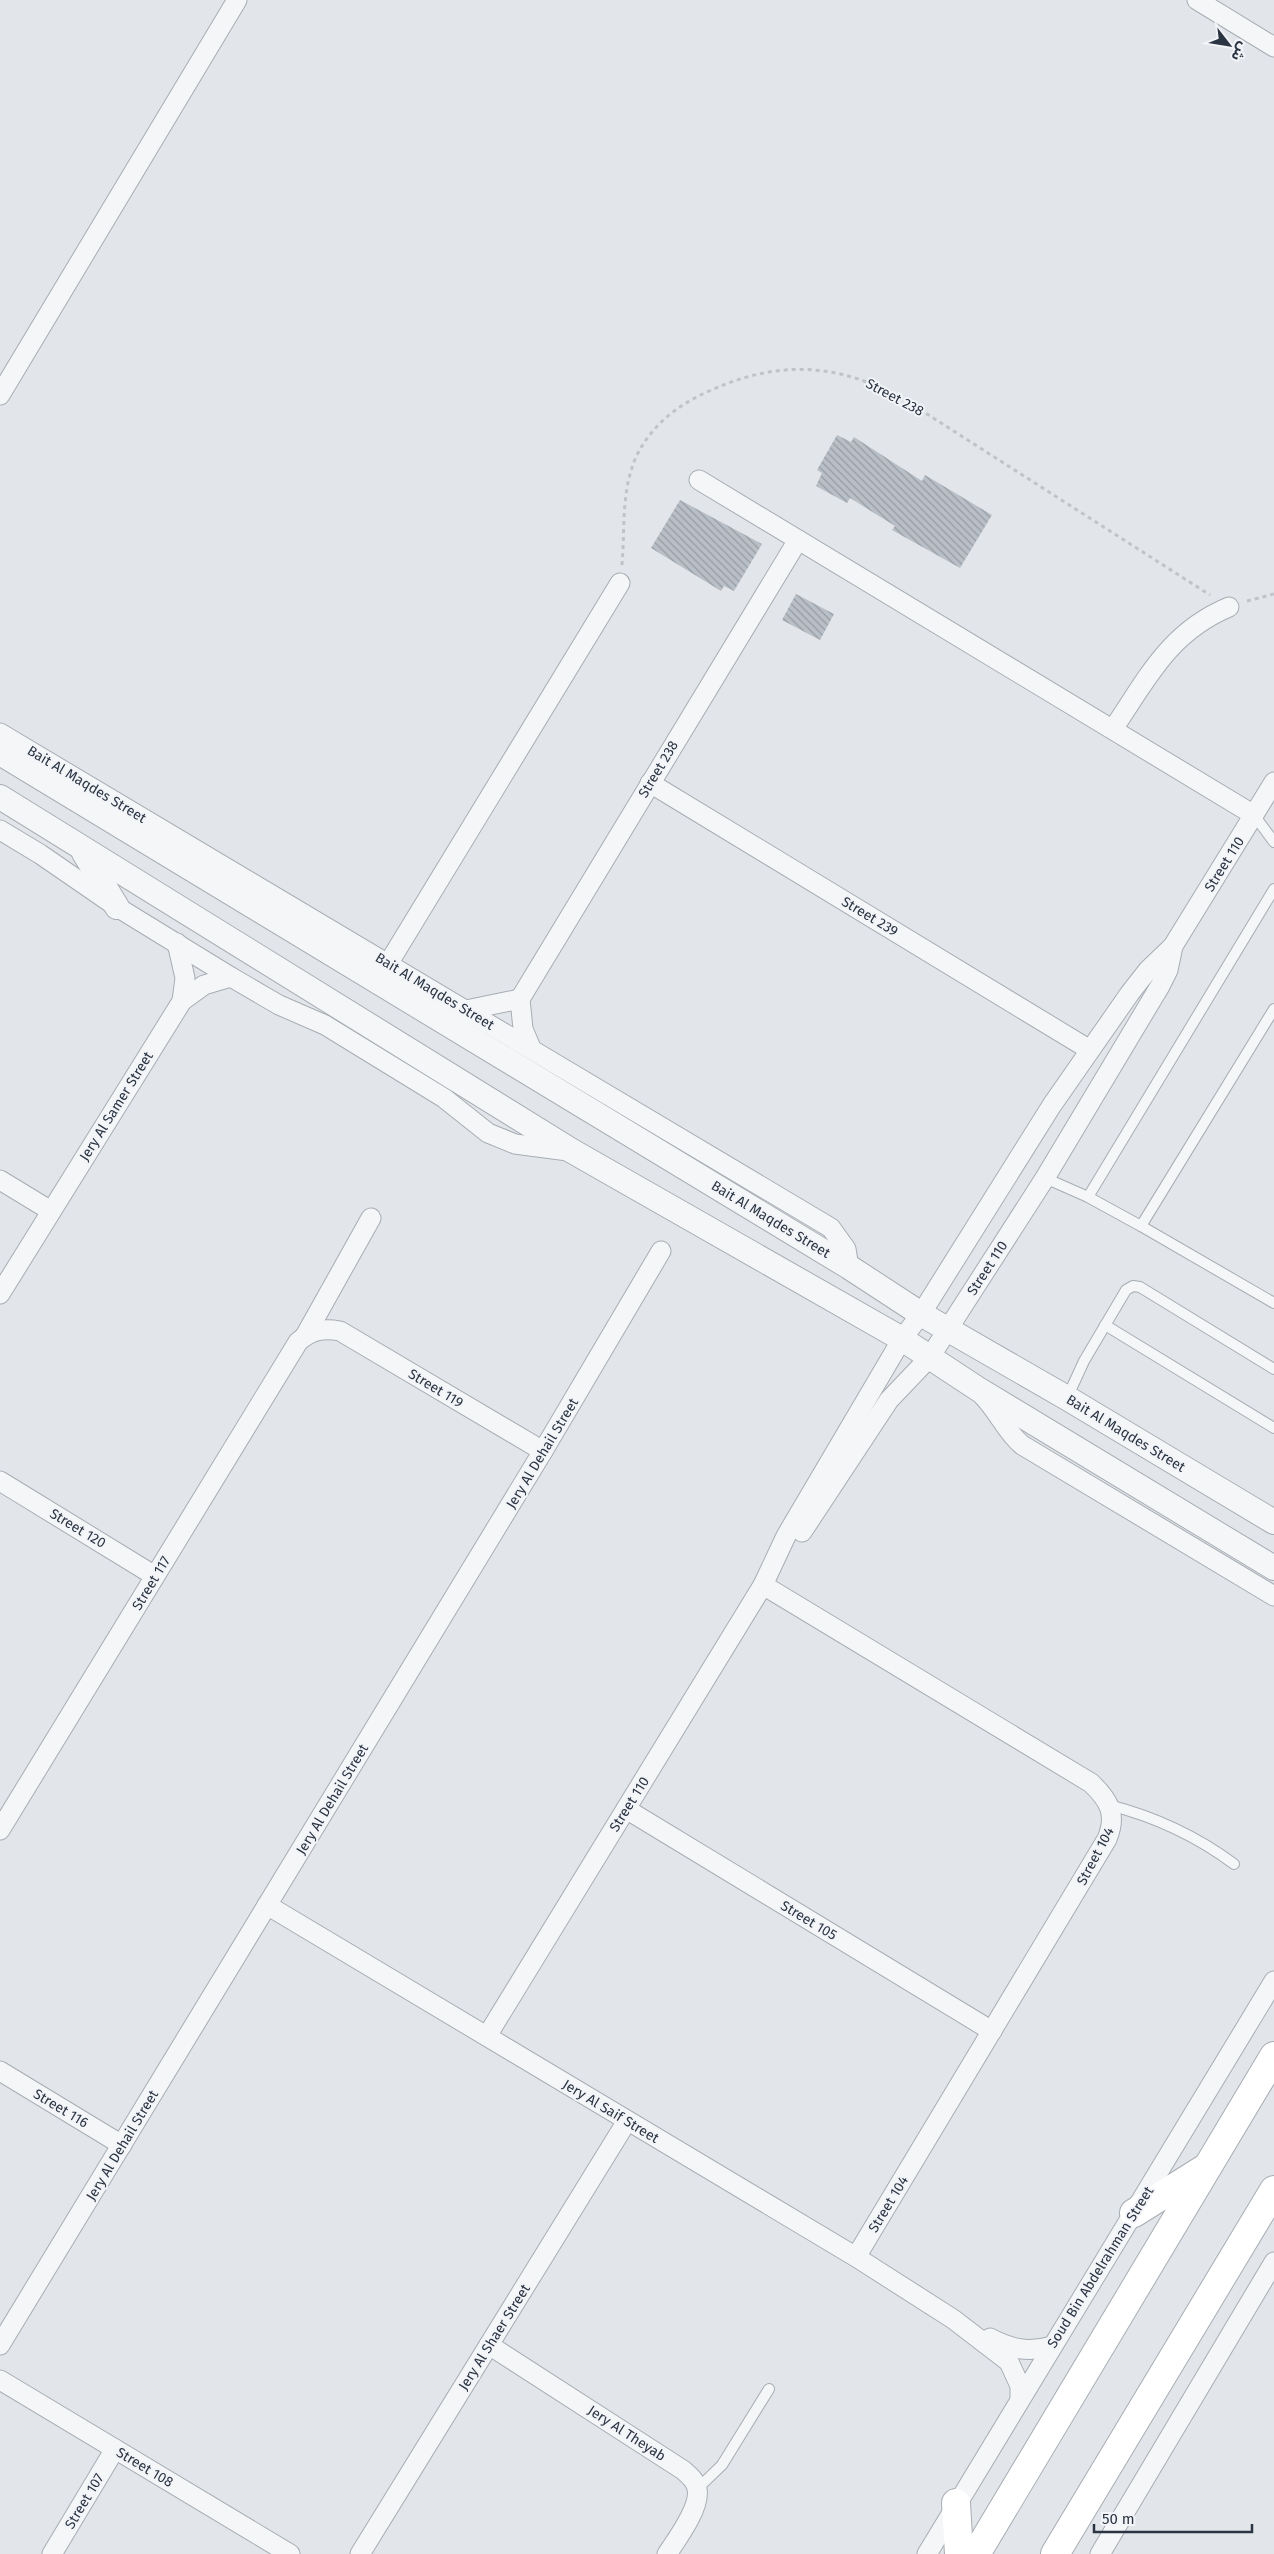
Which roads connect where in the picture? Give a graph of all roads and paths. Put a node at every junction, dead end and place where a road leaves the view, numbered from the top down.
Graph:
1 (237, 0) edge
2 (1197, 0) edge
3 (1274, 47) edge
4 (0, 395) edge
5 (699, 480) dead end
6 (798, 540) junction
7 (620, 583) joint
8 (1274, 594) edge
9 (1229, 607) junction
10 (1113, 729) junction
11 (0, 733) edge
12 (0, 752) edge
13 (1274, 782) edge
14 (650, 783) junction
15 (0, 797) edge
16 (1254, 815) junction
17 (0, 830) edge
18 (1274, 842) edge
19 (78, 846) junction
20 (1274, 889) edge
21 (117, 907) junction
22 (177, 943) junction
23 (1173, 946) junction
24 (388, 964) junction
25 (231, 977) junction
26 (520, 999) junction
27 (182, 1001) junction
28 (1274, 1009) edge
29 (466, 1010) junction
30 (531, 1048) junction
31 (1090, 1050) junction
32 (572, 1151) junction
33 (1045, 1178) junction
34 (0, 1180) edge
35 (1088, 1197) junction
36 (50, 1211) junction
37 (372, 1218) dead end
38 (1141, 1226) junction
39 (661, 1251) dead end
40 (849, 1267) junction
41 (0, 1294) edge
42 (1274, 1303) edge
43 (921, 1314) junction
44 (1105, 1325) junction
45 (949, 1329) junction
46 (304, 1336) junction
47 (902, 1338) junction
48 (930, 1357) junction
49 (1274, 1369) edge
50 (978, 1389) junction
51 (1067, 1398) junction
52 (1274, 1428) edge
53 (543, 1451) junction
54 (0, 1481) edge
55 (1274, 1522) edge
56 (1274, 1568) edge
57 (155, 1576) junction
58 (767, 1578) junction
59 (1274, 1596) edge
60 (1109, 1806) junction
61 (626, 1809) junction
62 (0, 1830) edge
63 (1234, 1864) dead end
64 (267, 1905) junction
65 (1274, 1981) edge
66 (992, 2031) junction
67 (486, 2036) junction
68 (1274, 2056) edge
69 (0, 2071) edge
70 (627, 2121) junction
71 (122, 2145) junction
72 (1208, 2167) junction
73 (1274, 2190) edge
74 (1134, 2213) junction
75 (856, 2257) junction
76 (1274, 2262) edge
77 (953, 2320) junction
78 (489, 2345) junction
79 (0, 2346) edge
80 (1052, 2346) junction
81 (0, 2380) edge
82 (769, 2389) dead end
83 (1020, 2398) junction
84 (115, 2449) junction
85 (698, 2490) junction
86 (956, 2503) junction
87 (52, 2554) edge
88 (290, 2554) edge
89 (360, 2554) edge
90 (668, 2554) edge
91 (927, 2554) edge
92 (959, 2554) edge
93 (976, 2554) edge
94 (1055, 2554) edge
95 (1100, 2554) edge

1 - 4 street
2 - 3 street
5 - 6 street
6 - 10 street
6 - 14 street, Street 238
7 - 9 path, Street 238
7 - 24 street
8 - 9 path
9 - 10 street
10 - 16 street
11 - 24 street, Bait Al Maqdes Street
12 - 40 street, Bait Al Maqdes Street
13 - 16 street, Street 110
14 - 26 street, Street 238
14 - 31 street, Street 239
15 - 19 street
16 - 18 lane
16 - 23 street, Street 110
17 - 21 street
19 - 21 street
19 - 32 street
20 - 35 lane
21 - 22 street
22 - 25 street
22 - 27 street, Jery Al Samer Street
23 - 31 street, Street 110
23 - 33 street, Street 110
24 - 29 street, Bait Al Maqdes Street
25 - 27 street, Jery Al Samer Street
25 - 32 street
26 - 29 street
26 - 30 street
27 - 36 street, Jery Al Samer Street
28 - 38 lane
29 - 30 street, Bait Al Maqdes Street
30 - 40 street, Bait Al Maqdes Street
31 - 43 street, Street 110
32 - 47 street
33 - 35 lane
33 - 45 street, Street 110
34 - 36 street
35 - 38 lane
36 - 41 street, Jery Al Samer Street
37 - 46 street, Street 117
38 - 42 lane
39 - 53 street, Jery Al Dehail Street
40 - 43 street, Bait Al Maqdes Street
43 - 45 street, Bait Al Maqdes Street
43 - 47 street, Street 110
44 - 49 lane
44 - 51 lane
44 - 52 lane
45 - 48 street, Street 110
45 - 51 street, Bait Al Maqdes Street
46 - 53 street, Street 119
46 - 57 street, Street 117
47 - 48 street
47 - 58 street, Street 110
48 - 50 street
48 - 58 street, Street 110
50 - 56 street
50 - 59 street
51 - 55 street, Bait Al Maqdes Street
53 - 64 street, Jery Al Dehail Street
54 - 57 street, Street 120
57 - 62 street, Street 117
58 - 60 street, Street 104
58 - 61 street, Street 110
60 - 63 lane
60 - 66 street, Street 104
61 - 66 street, Street 105
61 - 67 street, Street 110
64 - 67 street, Jery Al Saif Street
64 - 71 street, Jery Al Dehail Street
65 - 74 street, Soud Bin Abdelrahman Street
66 - 75 street, Street 104
67 - 70 street, Jery Al Saif Street
68 - 72 main road
69 - 71 street, Street 116
70 - 75 street, Jery Al Saif Street
70 - 78 street, Jery Al Shaer Street
71 - 79 street, Jery Al Dehail Street
72 - 74 main road
72 - 93 main road
73 - 94 main road
74 - 80 street, Soud Bin Abdelrahman Street
75 - 77 street, Jery Al Saif Street
76 - 95 street
77 - 80 street, Jery Al Saif Street
77 - 83 street, Jery Al Saif Street
78 - 85 street, Jery Al Theyab
78 - 89 street, Jery Al Shaer Street
80 - 83 street, Soud Bin Abdelrahman Street
81 - 84 street, Street 108
82 - 85 lane
83 - 86 street, Soud Bin Abdelrahman Street
84 - 87 street, Street 107
84 - 88 street, Street 108
85 - 90 street
86 - 91 street, Soud Bin Abdelrahman Street
86 - 92 main road

